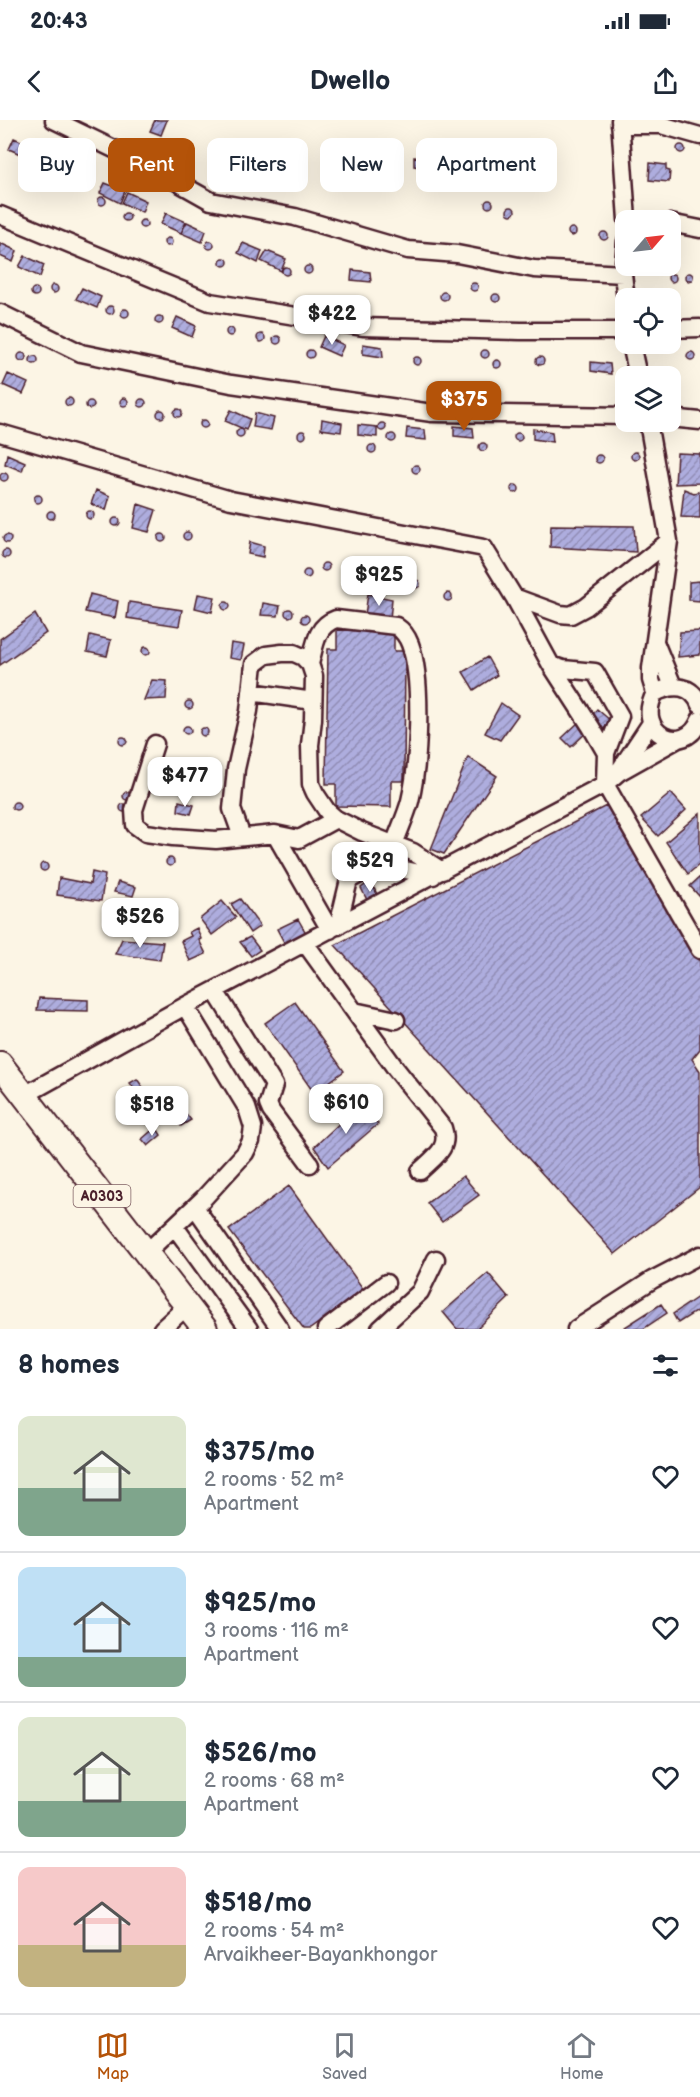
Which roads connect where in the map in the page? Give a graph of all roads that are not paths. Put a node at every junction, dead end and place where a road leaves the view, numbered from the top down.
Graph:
1 (54, 120) edge
2 (620, 122) edge
3 (700, 136) edge
4 (626, 210) edge
5 (0, 215) edge
6 (681, 225) edge
7 (700, 229) edge
8 (615, 274) edge
9 (0, 313) edge
10 (700, 328) edge
11 (681, 329) edge
12 (615, 331) edge
13 (615, 416) edge
14 (681, 419) edge
15 (700, 421) edge
16 (650, 432) edge
17 (0, 433) edge
18 (669, 540) junction
19 (514, 597) junction
20 (655, 641) junction
21 (310, 664) junction
22 (551, 665) junction
23 (673, 686) junction
24 (251, 692) junction
25 (655, 693) junction
26 (698, 698) edge
27 (314, 701) junction
28 (651, 723) junction
29 (699, 725) edge
30 (678, 739) junction
31 (156, 744) dead end
32 (606, 753) junction
33 (619, 772) junction
34 (604, 784) junction
35 (336, 819) junction
36 (275, 834) junction
37 (242, 837) junction
38 (394, 845) junction
39 (437, 874) junction
40 (334, 928) junction
41 (306, 943) junction
42 (700, 950) edge
43 (215, 991) junction
44 (186, 1006) junction
45 (354, 1011) junction
46 (396, 1020) dead end
47 (0, 1064) edge
48 (23, 1096) junction
49 (310, 1164) dead end
50 (420, 1171) dead end
51 (195, 1207) junction
52 (175, 1227) junction
53 (147, 1252) junction
54 (700, 1255) edge
55 (436, 1259) dead end
56 (386, 1283) dead end
57 (188, 1305) junction
58 (162, 1329) edge
59 (205, 1329) edge
60 (249, 1329) edge
61 (280, 1329) edge
62 (326, 1329) edge
63 (380, 1329) edge
64 (576, 1329) edge

1 - 8 street
2 - 3 street
2 - 4 street
5 - 12 street
6 - 7 street
9 - 13 street
10 - 11 street
14 - 15 street
16 - 18 street
17 - 19 street
18 - 19 street
18 - 20 street
19 - 22 street
20 - 23 street
20 - 25 street
21 - 24 street
21 - 27 street
21 - 38 street
22 - 32 street
22 - 32 street
23 - 25 street
23 - 26 street
24 - 27 street
24 - 37 street
25 - 28 street
27 - 35 street
28 - 30 street
28 - 33 street
29 - 30 street
30 - 33 street
31 - 37 street
32 - 34 street
33 - 34 street
34 - 39 street
34 - 42 street
35 - 36 street
35 - 38 street
36 - 37 street
36 - 40 street
38 - 39 street
39 - 40 street
39 - 40 street
40 - 41 street
41 - 43 street
41 - 45 street
43 - 44 street
43 - 49 street
44 - 48 street
44 - 51 street
45 - 46 street
45 - 50 street
47 - 48 highway, A0303
48 - 53 highway, A0303
51 - 52 street
51 - 61 street
52 - 53 street
52 - 60 street
53 - 57 highway, A0303
54 - 64 street
55 - 63 street
56 - 62 street
57 - 58 street
57 - 59 highway, A0303

